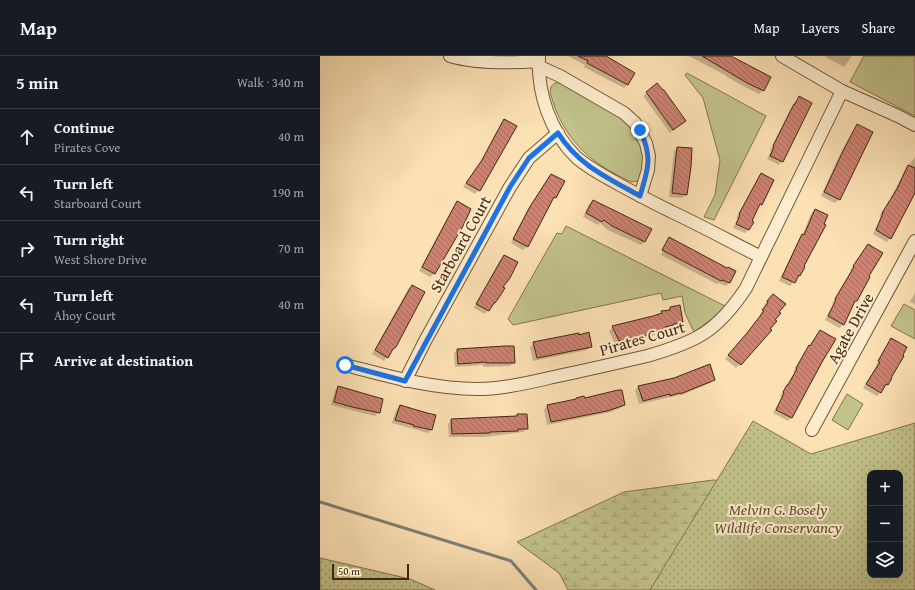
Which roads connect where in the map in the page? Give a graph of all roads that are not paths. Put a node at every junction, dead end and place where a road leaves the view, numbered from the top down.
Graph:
1 (782, 56) edge
2 (456, 57) edge
3 (539, 61) edge
4 (842, 91) junction
5 (915, 125) edge
6 (558, 133) junction
7 (640, 196) junction
8 (915, 241) edge
9 (761, 257) junction
10 (345, 365) dead end
11 (405, 381) junction
12 (812, 430) dead end

1 - 4 street
2 - 3 street
3 - 6 street
3 - 7 street
4 - 5 street
4 - 9 street, Pirates Court
6 - 7 street
6 - 11 street, Starboard Court
7 - 9 street
8 - 12 street, Agate Drive
9 - 11 street, Pirates Court
10 - 11 street, Pirates Court

